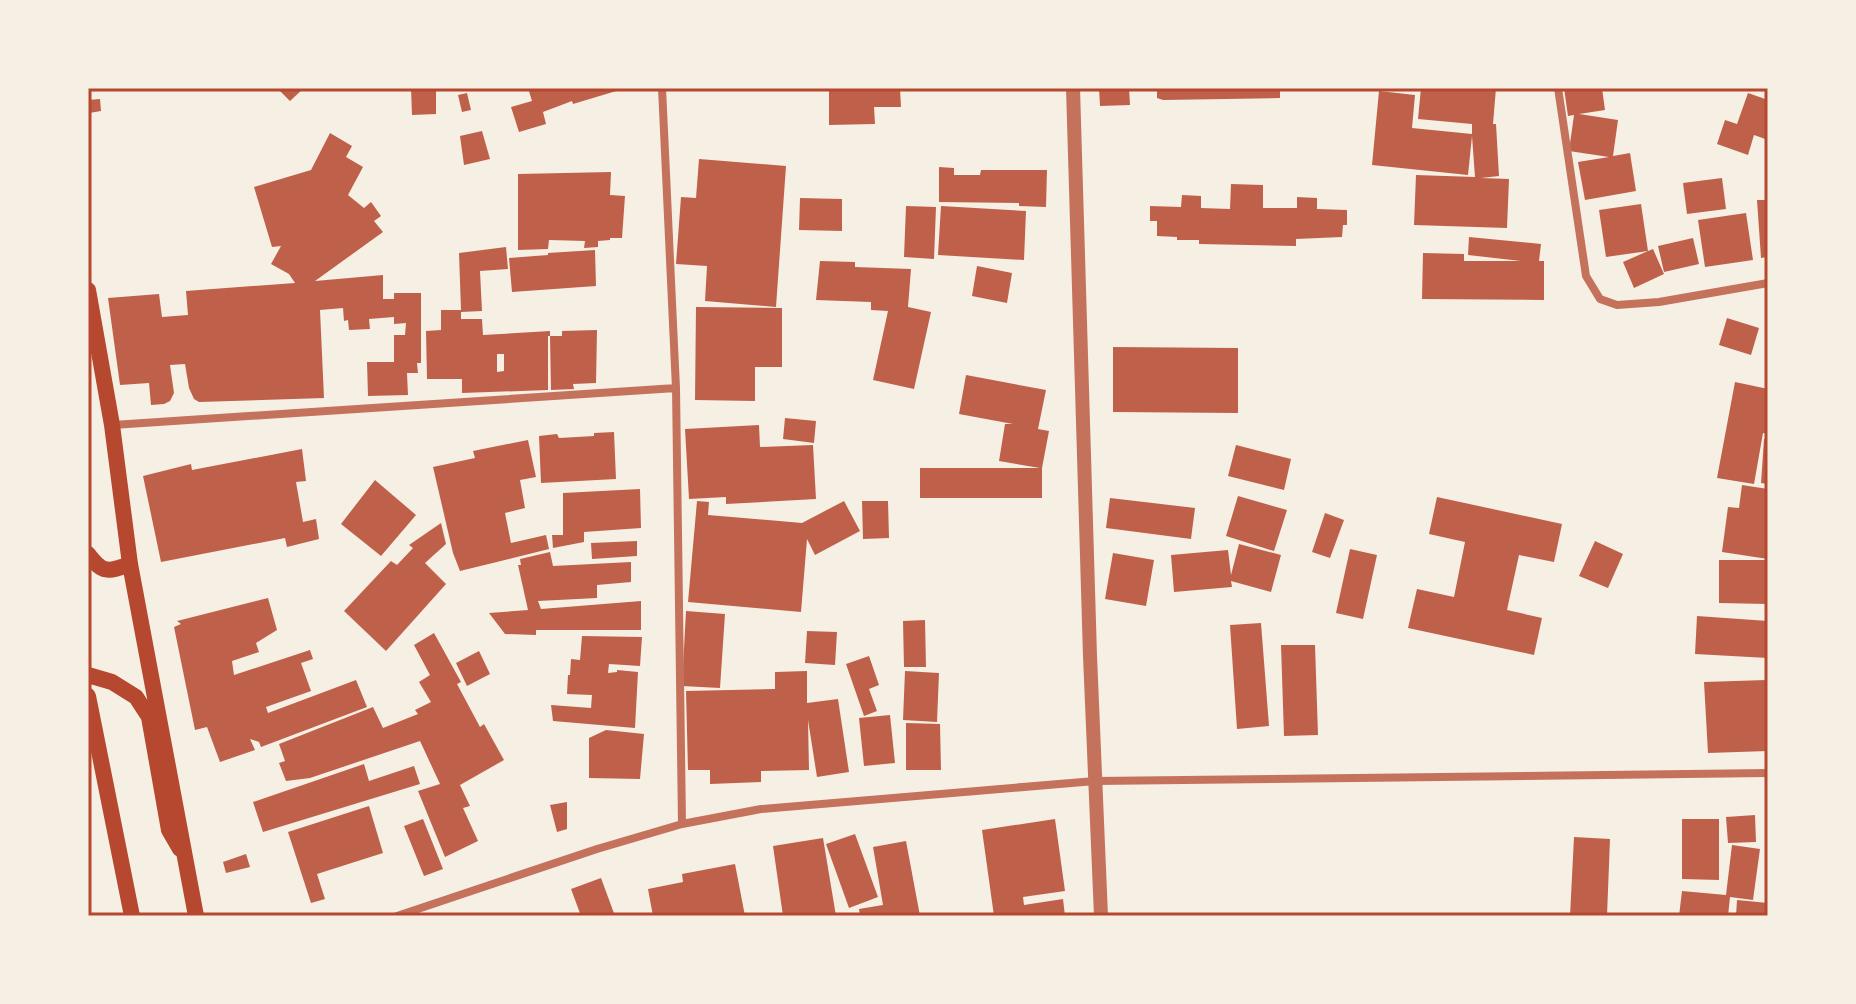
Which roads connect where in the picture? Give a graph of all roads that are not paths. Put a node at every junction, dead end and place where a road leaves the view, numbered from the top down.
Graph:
1 (662, 88) edge
2 (1073, 88) edge
3 (1558, 88) edge
4 (1768, 283) edge
5 (88, 290) edge
6 (676, 388) junction
7 (112, 425) junction
8 (88, 554) edge
9 (130, 564) junction
10 (88, 675) edge
11 (88, 696) edge
12 (1768, 773) edge
13 (1095, 781) junction
14 (682, 824) junction
15 (187, 861) junction
16 (132, 916) edge
17 (196, 916) edge
18 (397, 916) edge
19 (1101, 916) edge

1 - 6 street
2 - 13 street
3 - 4 street
5 - 7 main road
6 - 7 street
6 - 14 street
7 - 9 main road
8 - 9 main road
9 - 15 main road
10 - 15 main road
11 - 16 main road
12 - 13 street
13 - 14 street
13 - 19 street
14 - 18 street
15 - 17 main road

